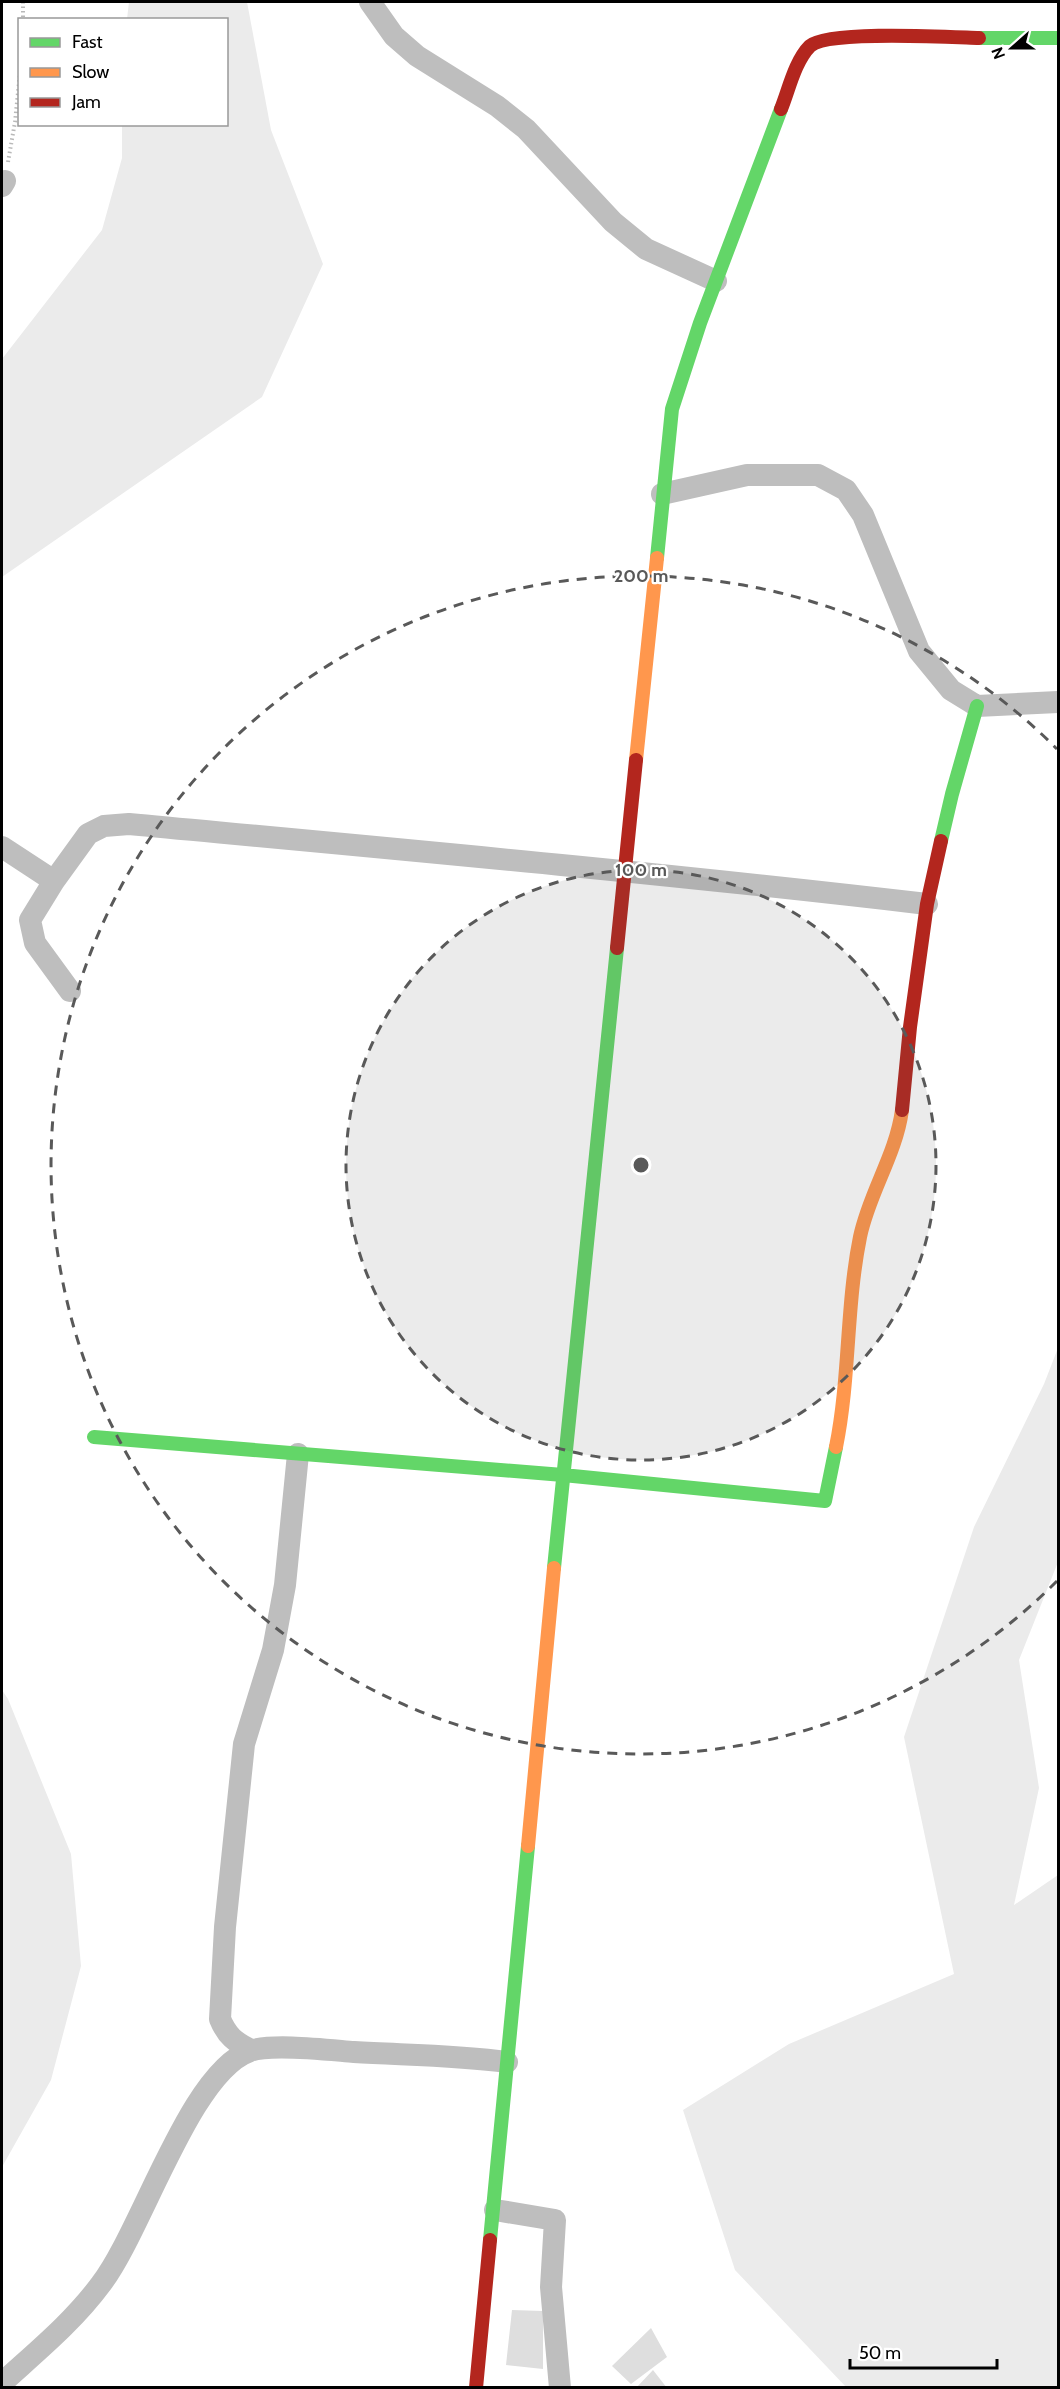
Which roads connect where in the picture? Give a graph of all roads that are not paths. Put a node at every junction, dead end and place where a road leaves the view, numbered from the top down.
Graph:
1 (370, 2) edge
2 (1059, 38) edge
3 (716, 281) junction
4 (662, 494) junction
5 (1059, 702) edge
6 (977, 706) junction
7 (2, 847) edge
8 (625, 871) junction
9 (54, 881) junction
10 (927, 904) junction
11 (70, 991) dead end
12 (94, 1437) dead end
13 (298, 1454) junction
14 (563, 1475) junction
15 (251, 2050) junction
16 (507, 2062) junction
17 (495, 2210) junction
18 (2, 2383) edge
19 (476, 2388) edge
20 (560, 2388) edge

1 - 3 street
2 - 3 street
3 - 4 street
4 - 6 street
4 - 8 street
5 - 6 street
6 - 10 street
7 - 9 street
8 - 9 street
8 - 10 street
8 - 14 street
9 - 11 street
10 - 14 street
12 - 13 street
13 - 14 street
13 - 15 street
14 - 16 street
15 - 16 street
15 - 18 street
16 - 17 street
17 - 19 street
17 - 20 street

